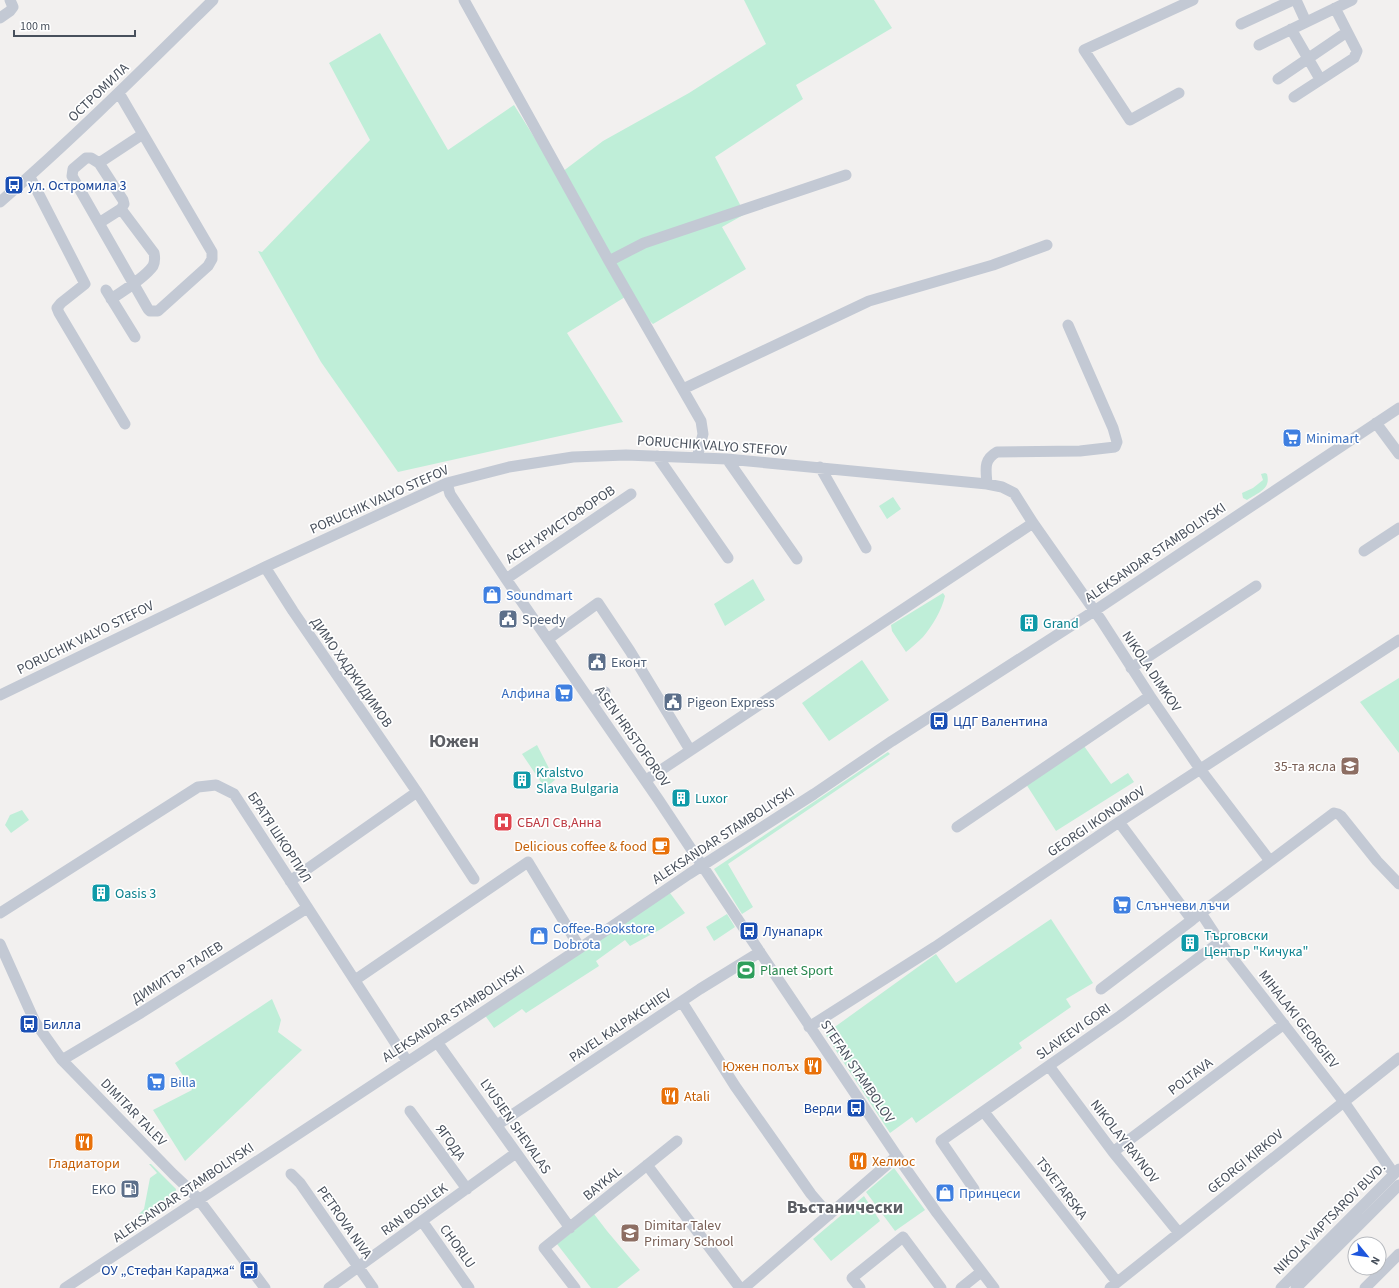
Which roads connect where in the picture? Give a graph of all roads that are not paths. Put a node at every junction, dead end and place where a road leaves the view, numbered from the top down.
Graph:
1 (10, 0) edge
2 (213, 0) edge
3 (464, 0) edge
4 (1193, 0) edge
5 (1293, 0) edge
6 (1296, 0) edge
7 (1352, 0) edge
8 (1335, 8) junction
9 (0, 18) edge
10 (1306, 22) junction
11 (1241, 24) dead end
12 (1291, 29) junction
13 (1347, 32) junction
14 (1259, 45) dead end
15 (1308, 58) junction
16 (1278, 79) dead end
17 (1320, 79) junction
18 (119, 93) junction
19 (1179, 93) dead end
20 (1294, 97) dead end
21 (143, 134) junction
22 (99, 163) junction
23 (846, 176) dead end
24 (30, 177) junction
25 (0, 202) edge
26 (121, 209) junction
27 (99, 223) junction
28 (1047, 245) dead end
29 (609, 261) junction
30 (134, 283) junction
31 (1068, 325) dead end
32 (135, 337) dead end
33 (683, 389) junction
34 (1399, 408) edge
35 (1376, 423) junction
36 (125, 424) dead end
37 (1399, 454) edge
38 (657, 456) junction
39 (697, 458) junction
40 (727, 459) junction
41 (820, 467) junction
42 (447, 483) junction
43 (988, 484) junction
44 (1014, 493) joint
45 (631, 494) dead end
46 (1033, 523) junction
47 (1399, 528) edge
48 (866, 548) dead end
49 (1364, 551) dead end
50 (728, 558) dead end
51 (797, 559) dead end
52 (265, 567) junction
53 (506, 579) junction
54 (1256, 586) dead end
55 (1094, 610) junction
56 (548, 639) junction
57 (1399, 640) edge
58 (1131, 668) junction
59 (605, 692) dead end
60 (0, 695) edge
61 (1150, 696) junction
62 (590, 700) junction
63 (690, 750) junction
64 (1200, 769) junction
65 (646, 780) junction
66 (417, 792) junction
67 (1120, 822) junction
68 (957, 827) dead end
69 (1270, 861) junction
70 (703, 866) junction
71 (474, 879) dead end
72 (290, 882) junction
73 (1399, 884) edge
74 (307, 908) junction
75 (0, 913) edge
76 (1201, 913) junction
77 (1192, 920) junction
78 (1220, 942) junction
79 (0, 944) edge
80 (580, 948) junction
81 (760, 952) junction
82 (355, 980) junction
83 (1100, 989) dead end
84 (682, 1002) junction
85 (1284, 1024) junction
86 (809, 1027) junction
87 (437, 1042) junction
88 (1399, 1058) edge
89 (62, 1060) junction
90 (407, 1061) junction
91 (1049, 1066) junction
92 (1344, 1102) junction
93 (410, 1111) dead end
94 (984, 1112) junction
95 (497, 1125) junction
96 (677, 1141) dead end
97 (1113, 1152) junction
98 (516, 1153) junction
99 (897, 1156) junction
100 (647, 1165) junction
101 (1397, 1172) edge
102 (291, 1174) dead end
103 (1399, 1185) edge
104 (974, 1189) dead end
105 (467, 1190) junction
106 (199, 1200) junction
107 (829, 1214) junction
108 (422, 1221) junction
109 (570, 1228) junction
110 (1179, 1233) junction
111 (1399, 1254) edge
112 (358, 1268) junction
113 (981, 1272) junction
114 (1113, 1285) edge
115 (66, 1288) edge
116 (265, 1288) edge
117 (330, 1288) edge
118 (373, 1288) edge
119 (469, 1288) edge
120 (575, 1288) edge
121 (740, 1288) edge
122 (744, 1288) edge
123 (860, 1288) edge
124 (941, 1288) edge
125 (961, 1288) edge
126 (994, 1288) edge
127 (1281, 1288) edge
128 (1296, 1288) edge
129 (1365, 1288) edge

1 - 9 street
2 - 18 street, ОСТРОМИЛА
3 - 29 street
4 - 19 street
5 - 11 street
6 - 10 street
7 - 8 street
8 - 10 street
8 - 13 street
10 - 12 street
12 - 14 street
12 - 15 street
13 - 15 street
13 - 17 street
15 - 16 street
15 - 17 street
17 - 20 street
18 - 21 street
18 - 24 street, ОСТРОМИЛА
21 - 22 street
21 - 30 street
22 - 26 street
22 - 27 street
23 - 29 street
24 - 25 street, ОСТРОМИЛА
24 - 36 street
26 - 27 street
26 - 30 street
27 - 30 street
28 - 33 street
29 - 33 street
30 - 32 street
31 - 43 street
33 - 39 street
34 - 35 street, ALEKSANDAR STAMBOLIYSKI
35 - 37 street
35 - 55 street, ALEKSANDAR STAMBOLIYSKI
38 - 39 street, PORUCHIK VALYO STEFOV
38 - 42 street, PORUCHIK VALYO STEFOV
38 - 50 street
39 - 40 street, PORUCHIK VALYO STEFOV
40 - 41 street, PORUCHIK VALYO STEFOV
40 - 51 street
41 - 43 street, PORUCHIK VALYO STEFOV
41 - 48 street
42 - 52 street, PORUCHIK VALYO STEFOV
42 - 53 street, ASEN HRISTOFOROV
43 - 44 street, PORUCHIK VALYO STEFOV
44 - 46 street, NIKOLA DIMKOV
45 - 53 street, АСЕН ХРИСТОФОРОВ
46 - 55 street, NIKOLA DIMKOV
46 - 63 street
47 - 49 street
52 - 60 street, PORUCHIK VALYO STEFOV
52 - 66 street, ДИМО ХАДЖИДИМОВ
53 - 56 street, ASEN HRISTOFOROV
54 - 58 street
55 - 58 street, NIKOLA DIMKOV
55 - 70 street, ALEKSANDAR STAMBOLIYSKI
56 - 62 street, ASEN HRISTOFOROV
56 - 63 street
57 - 64 street, GEORGI IKONOMOV
58 - 61 street, NIKOLA DIMKOV
59 - 62 street
61 - 64 street, NIKOLA DIMKOV
61 - 68 street
62 - 65 street, ASEN HRISTOFOROV
63 - 65 street
64 - 67 street, GEORGI IKONOMOV
64 - 69 street, NIKOLA DIMKOV
65 - 70 street, ASEN HRISTOFOROV
66 - 71 street, ДИМО ХАДЖИДИМОВ
66 - 72 street
67 - 77 street
67 - 86 street, GEORGI IKONOMOV
69 - 73 street
69 - 76 street
70 - 80 street, ALEKSANDAR STAMBOLIYSKI
70 - 81 street, STEFAN STAMBOLOV
72 - 74 street, БРАТЯ ШКОРПИЛ
72 - 75 street, БРАТЯ ШКОРПИЛ
74 - 82 street, БРАТЯ ШКОРПИЛ
74 - 89 street, ДИМИТЪР ТАЛЕВ
76 - 77 street
76 - 78 street, MIHALAKI GEORGIEV
77 - 83 street
78 - 85 street, MIHALAKI GEORGIEV
78 - 91 street, SLAVEEVI GORI
79 - 89 street, DIMITAR TALEV
80 - 82 street
80 - 87 street, ALEKSANDAR STAMBOLIYSKI
81 - 84 street, PAVEL KALPAKCHIEV
81 - 86 street, STEFAN STAMBOLOV
82 - 90 street, БРАТЯ ШКОРПИЛ
84 - 95 street, PAVEL KALPAKCHIEV
84 - 107 street
85 - 92 street, MIHALAKI GEORGIEV
85 - 97 street, POLTAVA
86 - 99 street, STEFAN STAMBOLOV
87 - 90 street, ALEKSANDAR STAMBOLIYSKI
87 - 95 street, LYUSIEN SHEVALAS
88 - 92 street, GEORGI KIRKOV
89 - 106 street, DIMITAR TALEV
90 - 106 street, ALEKSANDAR STAMBOLIYSKI
91 - 94 street, SLAVEEVI GORI
91 - 97 street, NIKOLAY RAYNOV
92 - 101 street, MIHALAKI GEORGIEV
92 - 110 street, GEORGI KIRKOV
93 - 105 street, ЯГОДА
94 - 104 street, SLAVEEVI GORI
94 - 114 street, TSVETARSKA
95 - 98 street, LYUSIEN SHEVALAS
96 - 100 street, BAYKAL
97 - 110 street, NIKOLAY RAYNOV
98 - 105 street, RAN BOSILEK
98 - 109 street, LYUSIEN SHEVALAS
99 - 107 street
99 - 113 street, STEFAN STAMBOLOV
100 - 109 street, BAYKAL
100 - 121 street
101 - 127 street, NIKOLA VAPTSAROV BLVD.
102 - 112 street, PETROVA NIVA
103 - 128 street, NIKOLA VAPTSAROV BLVD.
105 - 108 street, RAN BOSILEK
106 - 115 street, ALEKSANDAR STAMBOLIYSKI
106 - 116 street, DIMITAR TALEV
107 - 122 street
108 - 112 street, RAN BOSILEK
108 - 119 street, CHORLU
109 - 120 street, BAYKAL
110 - 114 street, GEORGI KIRKOV
111 - 129 street
112 - 117 street, RAN BOSILEK
112 - 118 street, PETROVA NIVA
113 - 125 street
113 - 126 street, STEFAN STAMBOLOV
123 - 124 street

